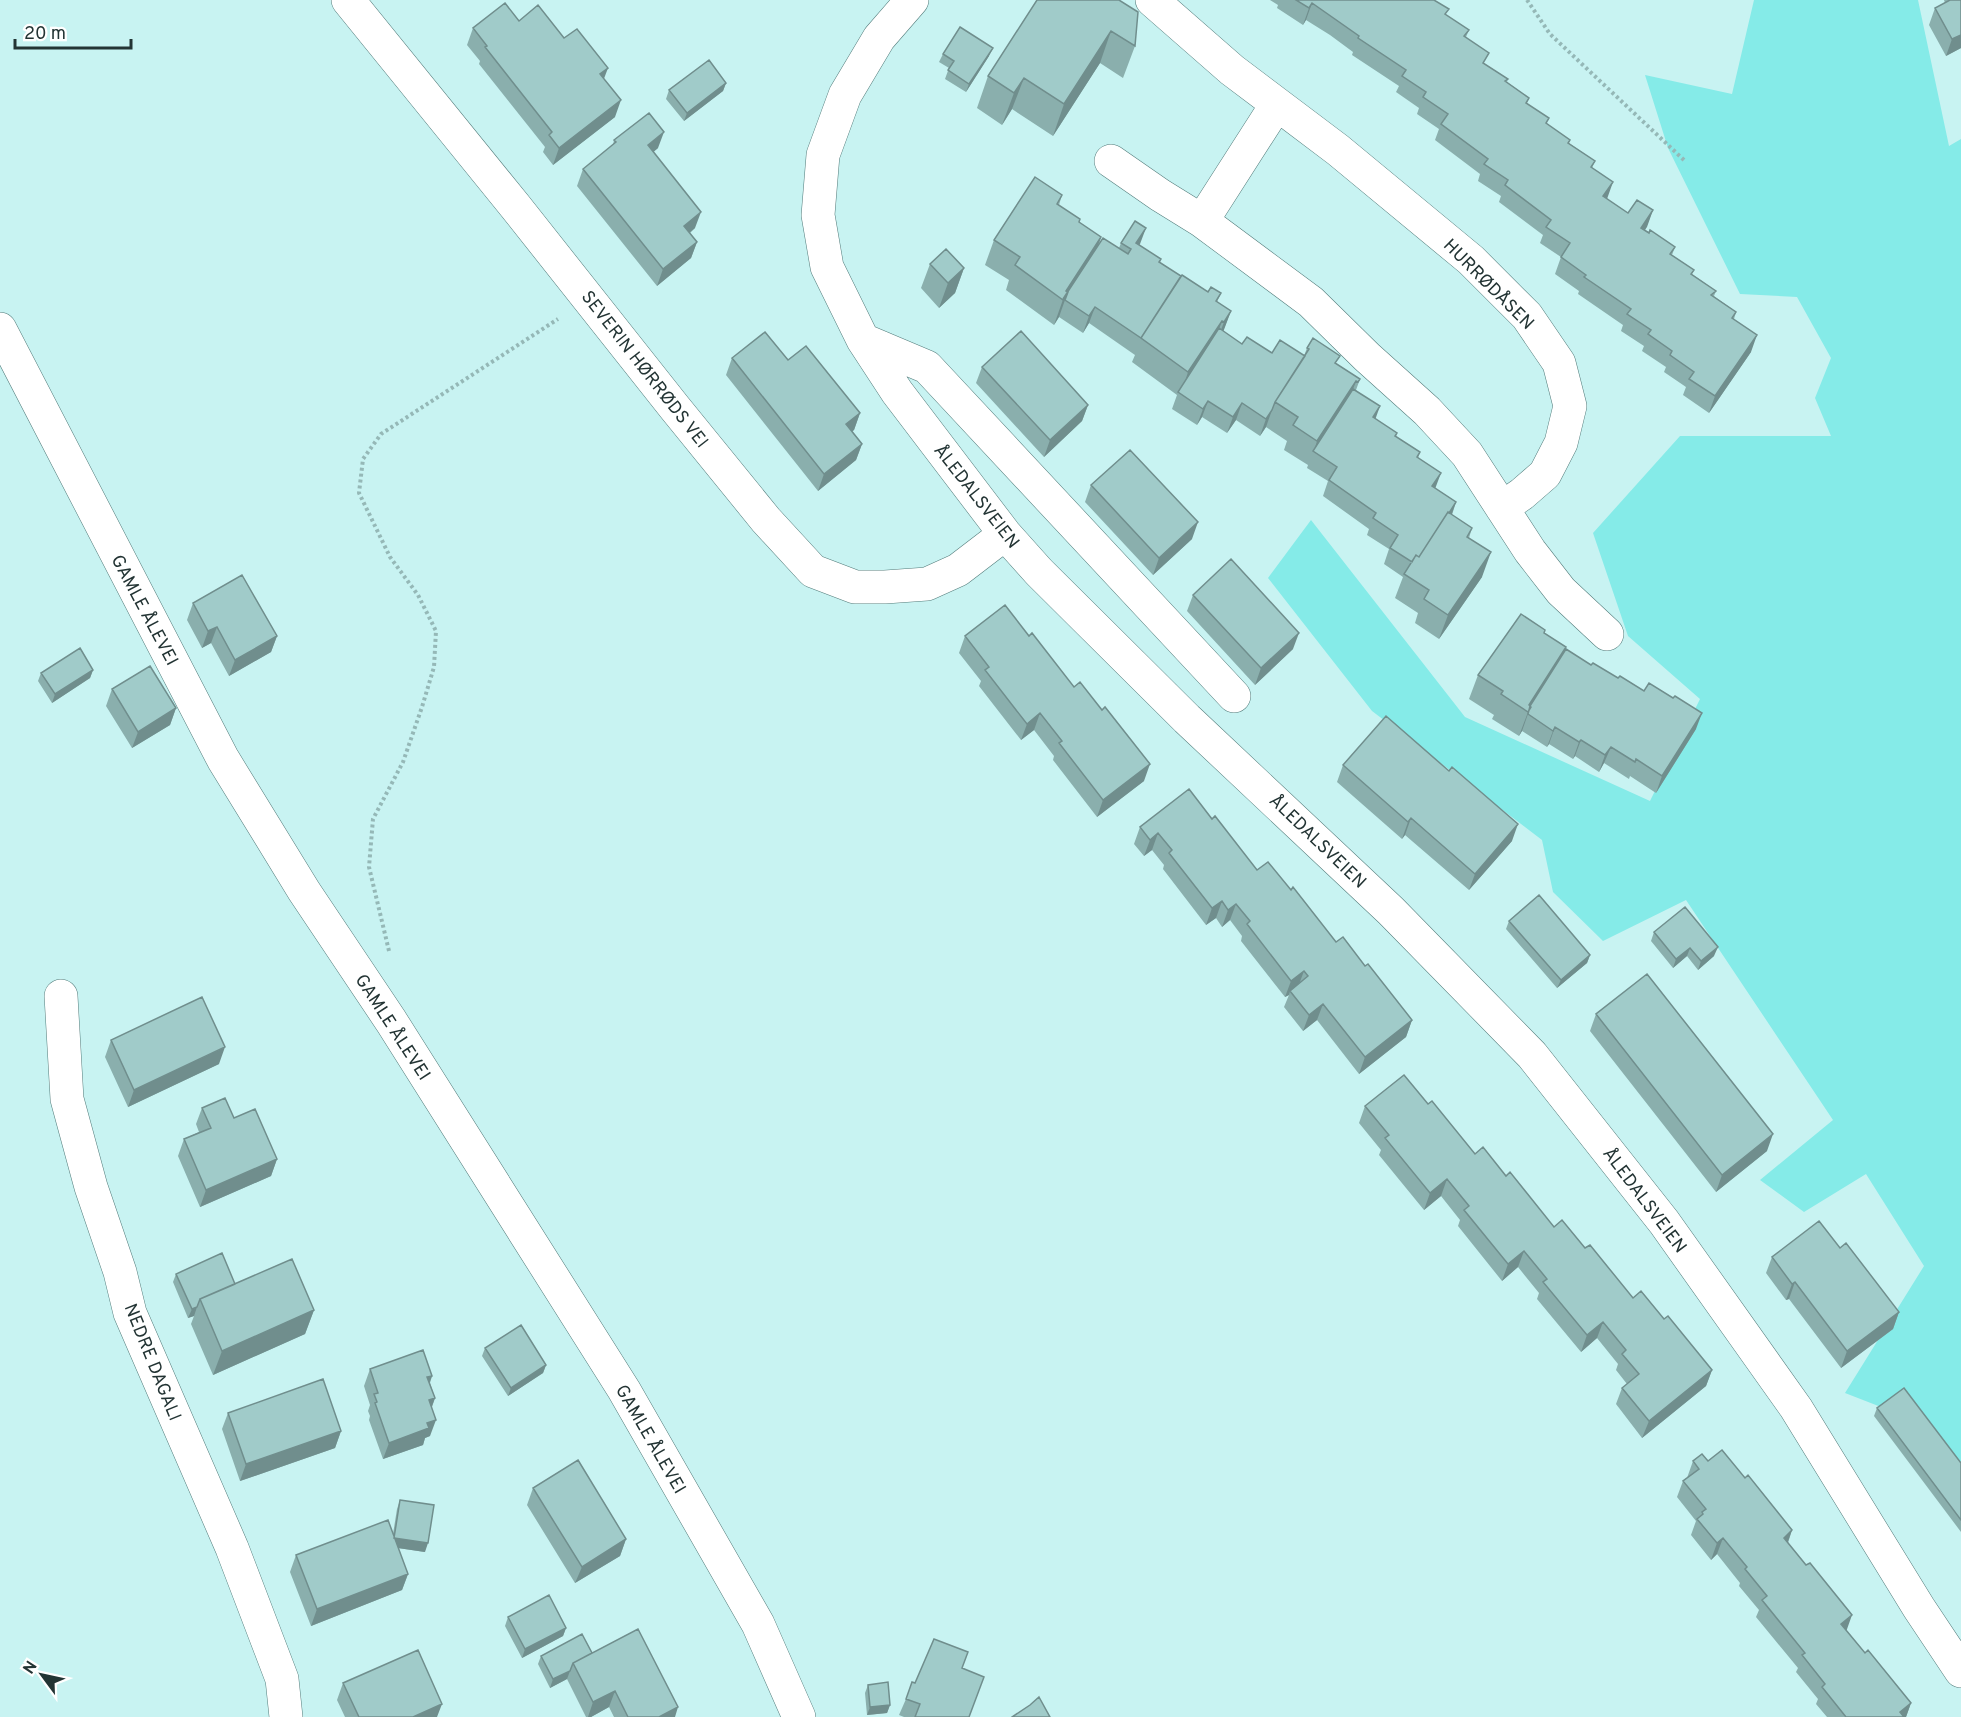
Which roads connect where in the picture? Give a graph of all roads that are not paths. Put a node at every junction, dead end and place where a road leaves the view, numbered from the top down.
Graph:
1 (348, 0) edge
2 (912, 0) edge
3 (1152, 0) edge
4 (1277, 104) junction
5 (1111, 161) dead end
6 (1202, 221) junction
7 (0, 329) edge
8 (863, 340) junction
9 (1502, 508) junction
10 (1005, 534) junction
11 (1606, 634) dead end
12 (1234, 696) dead end
13 (61, 996) dead end
14 (1961, 1671) edge
15 (286, 1717) edge
16 (799, 1717) edge

1 - 10 street, SEVERIN HØRRØDS VEI
2 - 8 street, ÅLEDALSVEIEN
3 - 4 street, HURRØDÅSEN
4 - 6 street
4 - 9 street, HURRØDÅSEN
5 - 6 street
6 - 9 street
7 - 16 street, GAMLE ÅLEVEI
8 - 10 street, ÅLEDALSVEIEN
8 - 12 street
9 - 11 street
10 - 14 street, ÅLEDALSVEIEN
13 - 15 street, NEDRE DAGALI

